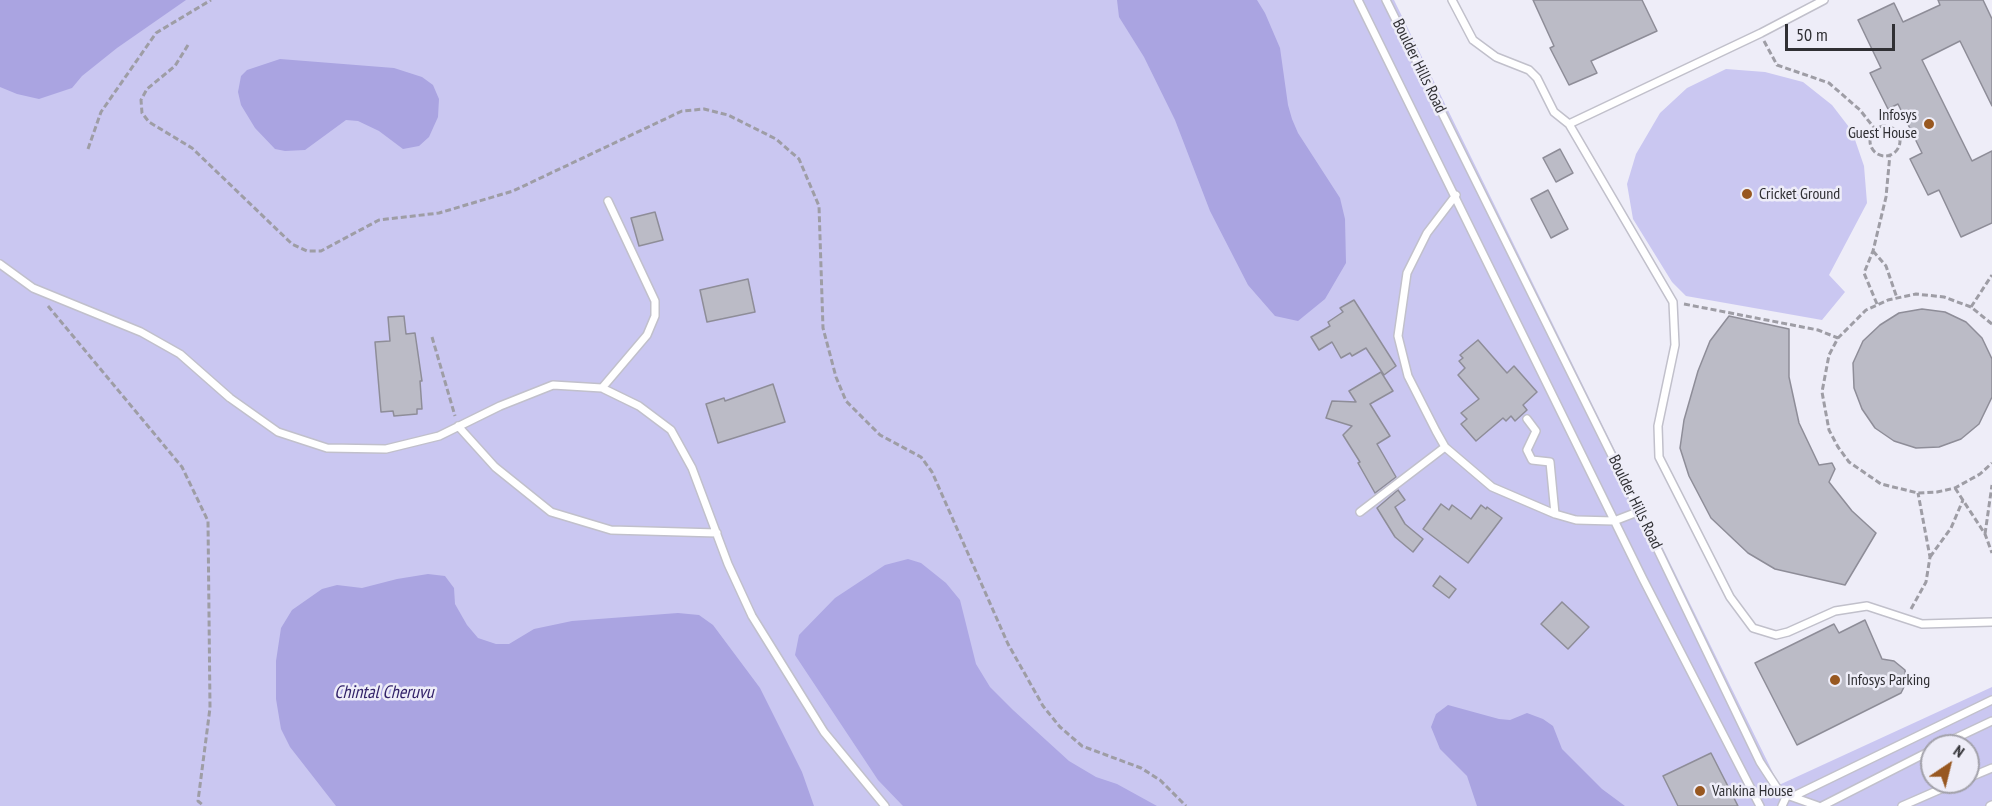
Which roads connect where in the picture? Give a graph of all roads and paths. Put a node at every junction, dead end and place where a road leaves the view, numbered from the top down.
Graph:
1 (211, 0) edge
2 (1358, 0) edge
3 (1386, 0) edge
4 (1452, 0) edge
5 (1824, 0) edge
6 (1761, 33) junction
7 (188, 45) dead end
8 (1569, 124) junction
9 (1875, 129) junction
10 (88, 148) dead end
11 (1890, 154) junction
12 (1456, 195) junction
13 (608, 201) dead end
14 (1873, 251) junction
15 (0, 264) edge
16 (1992, 275) edge
17 (1897, 298) junction
18 (1673, 302) junction
19 (1877, 304) junction
20 (48, 305) dead end
21 (1971, 307) junction
22 (1992, 324) edge
23 (432, 337) dead end
24 (1838, 338) junction
25 (602, 388) junction
26 (1527, 419) dead end
27 (458, 426) junction
28 (1445, 447) junction
29 (1992, 463) edge
30 (1992, 485) edge
31 (1955, 488) junction
32 (1918, 493) junction
33 (1963, 500) junction
34 (1640, 511) junction
35 (1360, 512) dead end
36 (1555, 514) junction
37 (1614, 521) junction
38 (717, 533) junction
39 (1984, 534) junction
40 (1992, 553) edge
41 (1930, 557) junction
42 (1905, 619) junction
43 (1992, 622) edge
44 (1992, 700) edge
45 (1992, 721) edge
46 (1964, 734) edge
47 (1920, 756) edge
48 (1934, 794) edge
49 (1787, 795) junction
50 (1917, 803) edge
51 (204, 806) edge
52 (885, 806) edge
53 (1186, 806) edge
54 (1760, 806) edge
55 (1782, 806) edge
56 (1820, 806) edge
57 (1902, 806) edge

1 - 10 path
2 - 12 lane, Boulder Hills Road
3 - 34 lane, Boulder Hills Road
4 - 8 lane
5 - 6 lane
6 - 8 lane
6 - 9 path
7 - 53 path
8 - 18 lane
9 - 11 path
9 - 11 path
11 - 14 path
12 - 28 lane
12 - 37 lane, Boulder Hills Road
13 - 25 lane
14 - 17 path
14 - 19 path
15 - 27 lane
16 - 21 path
17 - 19 path
17 - 21 path
18 - 24 path
18 - 42 lane
19 - 24 path
20 - 51 path
21 - 22 path
23 - 27 path
24 - 32 path
25 - 27 lane
25 - 38 lane
26 - 36 lane
27 - 38 lane
28 - 35 lane
28 - 36 lane
29 - 31 path
30 - 39 path
31 - 32 path
31 - 33 path
32 - 41 path
33 - 39 path
33 - 41 path
34 - 37 lane
34 - 49 lane, Boulder Hills Road
36 - 37 lane
37 - 54 lane, Boulder Hills Road
38 - 52 lane
39 - 40 path
41 - 42 path
42 - 43 lane
44 - 49 lane
45 - 46 lane
47 - 56 lane
48 - 50 lane
49 - 55 lane
49 - 56 lane
50 - 57 lane

